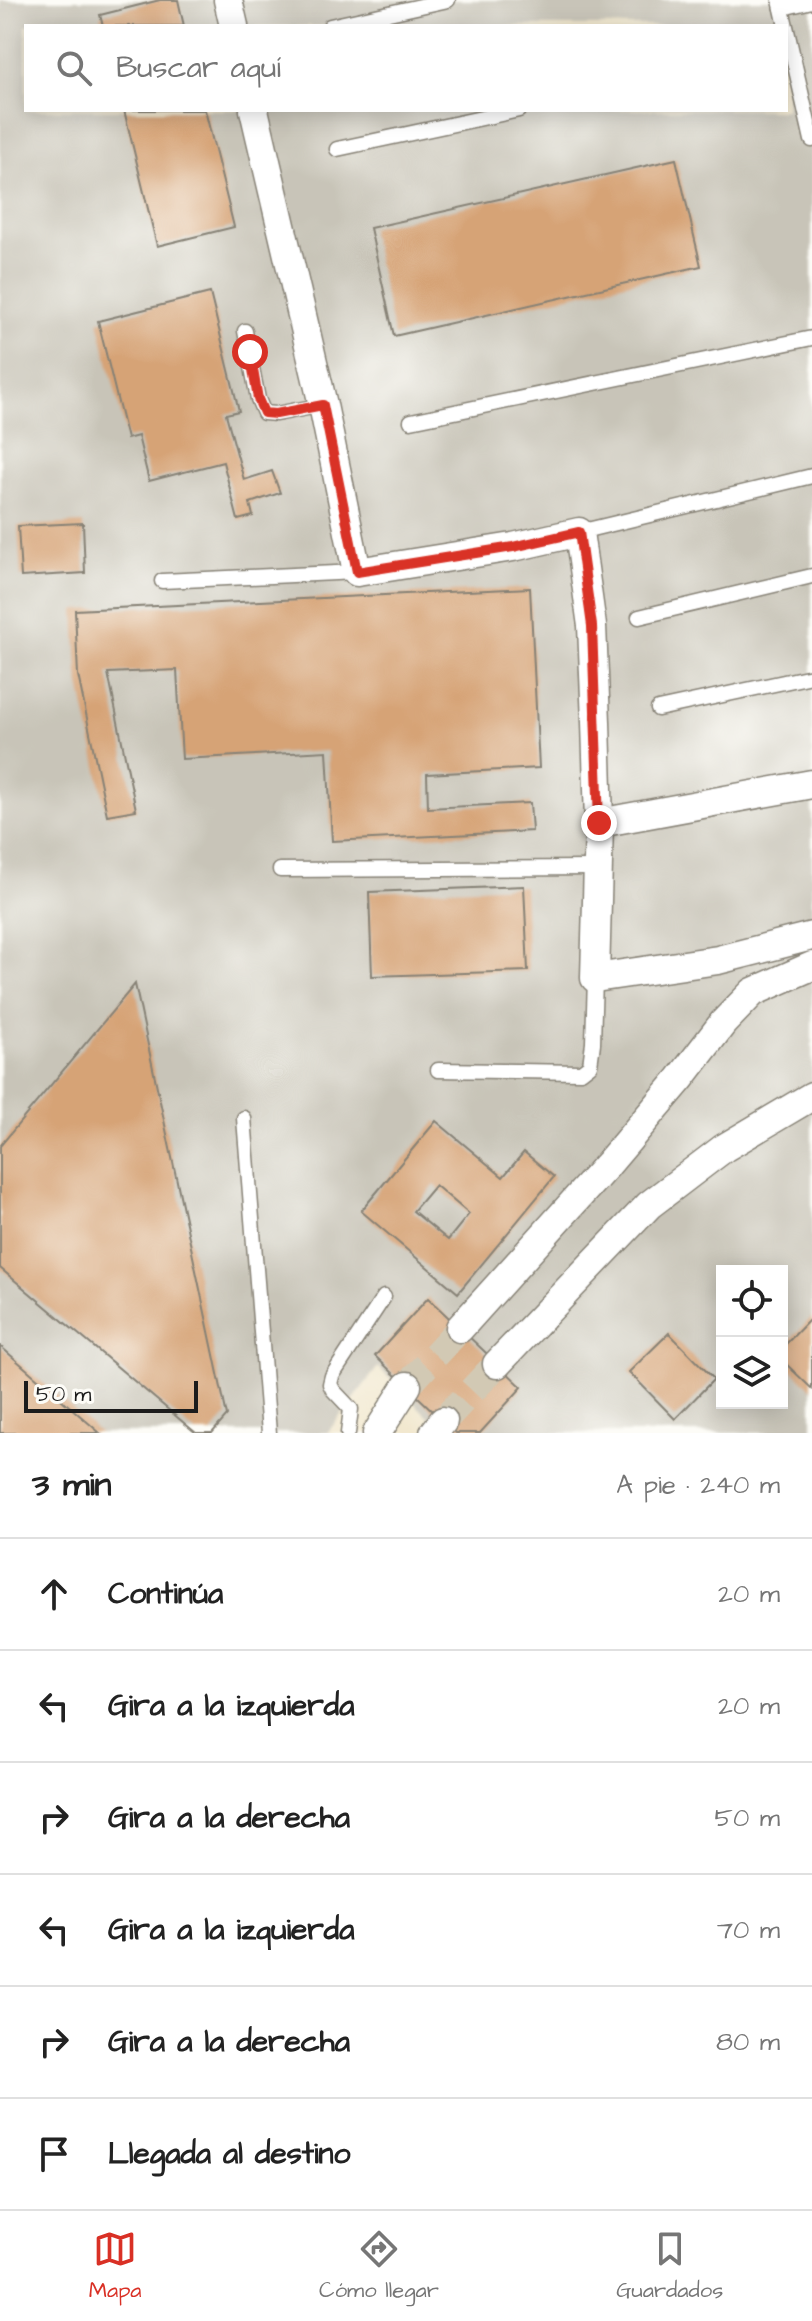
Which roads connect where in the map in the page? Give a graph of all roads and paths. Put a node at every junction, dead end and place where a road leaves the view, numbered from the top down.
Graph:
1 (228, 0) edge
2 (448, 0) edge
3 (812, 1) edge
4 (781, 4) edge
5 (234, 24) edge
6 (339, 24) edge
7 (785, 24) edge
8 (790, 51) edge
9 (805, 77) edge
10 (808, 108) edge
11 (254, 112) edge
12 (510, 112) edge
13 (812, 140) edge
14 (337, 149) dead end
15 (245, 331) dead end
16 (812, 338) edge
17 (323, 405) junction
18 (411, 421) dead end
19 (812, 476) edge
20 (579, 532) junction
21 (357, 572) junction
22 (812, 576) edge
23 (162, 581) dead end
24 (639, 617) dead end
25 (812, 676) edge
26 (658, 709) dead end
27 (812, 784) edge
28 (599, 823) junction
29 (598, 868) junction
30 (280, 870) dead end
31 (812, 936) edge
32 (812, 966) edge
33 (595, 978) junction
34 (438, 1070) dead end
35 (812, 1096) edge
36 (244, 1118) dead end
37 (384, 1297) dead end
38 (460, 1328) tunnel mouth
39 (497, 1364) tunnel mouth
40 (407, 1386) tunnel mouth
41 (269, 1433) edge
42 (348, 1433) edge
43 (377, 1433) edge

1 - 5 street
2 - 6 lane
3 - 4 lane
4 - 7 lane
8 - 9 lane
9 - 10 lane
10 - 13 lane
11 - 17 street
12 - 14 lane
15 - 17 lane
16 - 18 lane
17 - 21 street
19 - 20 lane
20 - 21 street
20 - 28 street
21 - 23 lane
22 - 24 lane
25 - 26 lane
27 - 28 street
28 - 29 street
29 - 30 lane
29 - 33 street
31 - 33 street
32 - 38 street
33 - 34 lane
35 - 39 street
36 - 41 lane
37 - 42 lane
40 - 43 street

